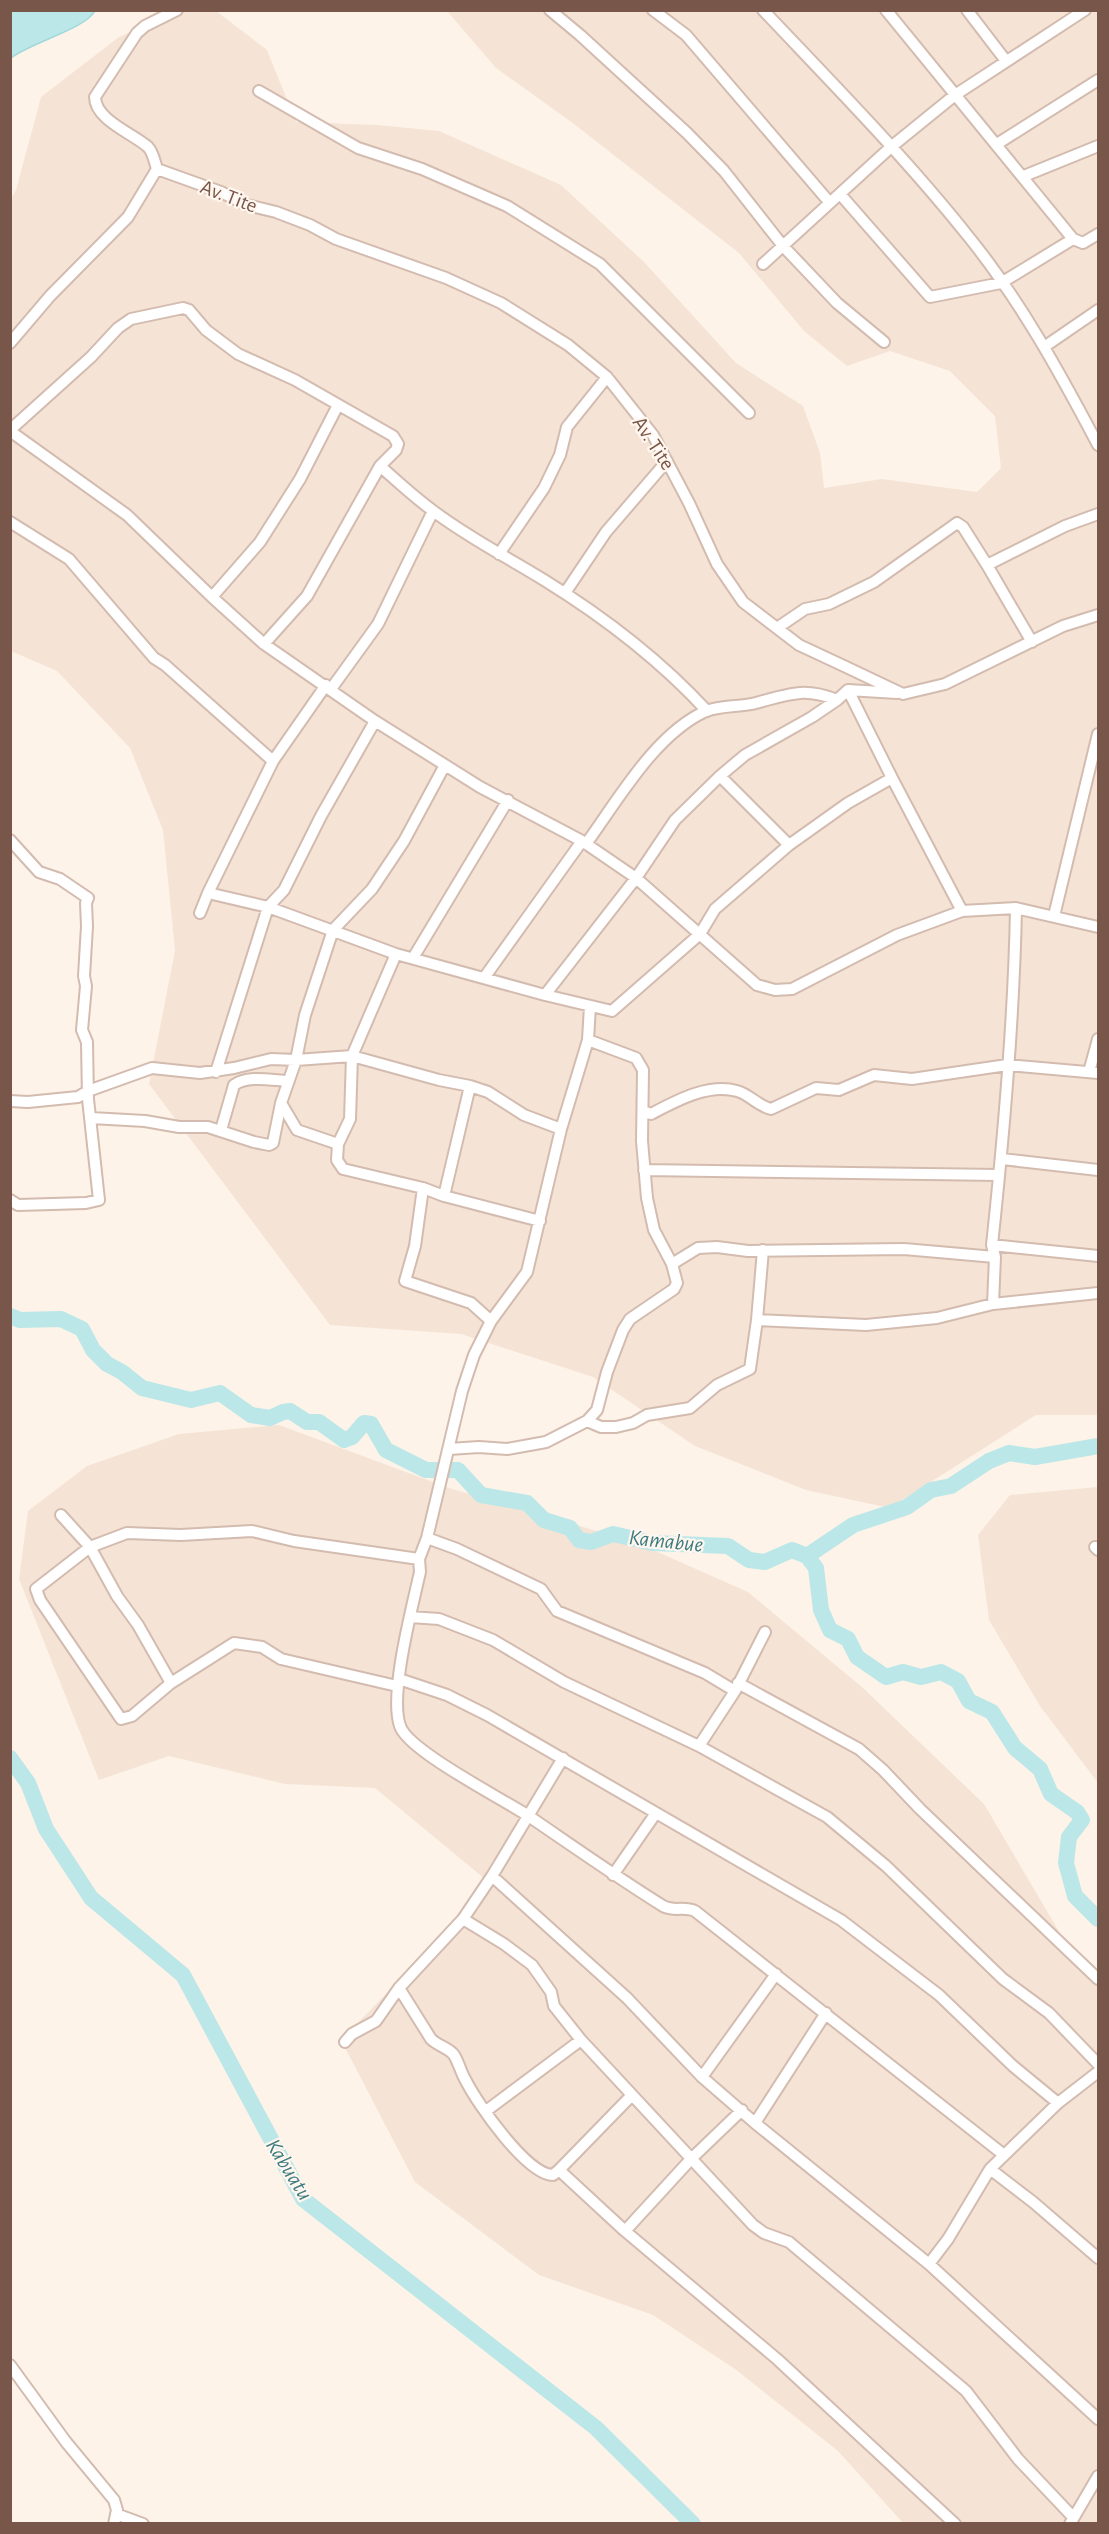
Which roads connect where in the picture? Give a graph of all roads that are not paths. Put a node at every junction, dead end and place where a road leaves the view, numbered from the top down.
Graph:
1 (177, 10) edge
2 (550, 10) edge
3 (653, 10) edge
4 (763, 10) edge
5 (886, 10) edge
6 (966, 10) edge
7 (1085, 10) edge
8 (1006, 61) junction
9 (1098, 80) edge
10 (259, 91) dead end
11 (955, 95) junction
12 (997, 144) junction
13 (1098, 146) edge
14 (891, 147) junction
15 (157, 169) junction
16 (1024, 176) junction
17 (840, 194) junction
18 (830, 203) junction
19 (1098, 234) edge
20 (1073, 239) junction
21 (783, 246) junction
22 (763, 264) dead end
23 (1001, 283) junction
24 (1098, 310) edge
25 (884, 342) dead end
26 (10, 343) edge
27 (1044, 347) junction
28 (607, 377) junction
29 (338, 405) junction
30 (749, 412) dead end
31 (10, 430) edge
32 (1098, 445) edge
33 (668, 461) junction
34 (380, 466) junction
35 (433, 511) junction
36 (1098, 514) edge
37 (10, 522) edge
38 (499, 554) junction
39 (987, 565) junction
40 (565, 593) junction
41 (212, 597) junction
42 (1098, 615) edge
43 (777, 628) junction
44 (1032, 642) junction
45 (264, 644) junction
46 (328, 687) junction
47 (848, 690) junction
48 (903, 694) junction
49 (837, 700) junction
50 (707, 711) junction
51 (375, 721) junction
52 (1098, 734) edge
53 (273, 761) junction
54 (445, 765) junction
55 (720, 776) junction
56 (892, 778) junction
57 (508, 800) junction
58 (10, 840) edge
59 (584, 842) junction
60 (789, 845) junction
61 (636, 878) junction
62 (208, 892) junction
63 (268, 907) junction
64 (1016, 908) junction
65 (962, 911) junction
66 (200, 913) dead end
67 (1054, 916) junction
68 (1098, 927) edge
69 (333, 930) junction
70 (700, 934) junction
71 (396, 954) junction
72 (413, 958) junction
73 (484, 978) junction
74 (545, 995) junction
75 (590, 1006) junction
76 (1098, 1039) edge
77 (588, 1040) junction
78 (352, 1056) junction
79 (296, 1060) junction
80 (1007, 1065) junction
81 (216, 1072) junction
82 (1094, 1072) edge
83 (287, 1081) junction
84 (470, 1086) junction
85 (88, 1091) junction
86 (10, 1101) edge
87 (281, 1103) junction
88 (643, 1111) junction
89 (91, 1118) junction
90 (561, 1129) junction
91 (221, 1130) junction
92 (338, 1144) junction
93 (1002, 1159) junction
94 (644, 1170) junction
95 (1098, 1170) edge
96 (999, 1175) junction
97 (423, 1188) junction
98 (444, 1196) junction
99 (10, 1200) edge
100 (540, 1221) junction
101 (763, 1250) junction
102 (993, 1251) junction
103 (1098, 1256) edge
104 (672, 1264) junction
105 (1098, 1293) edge
106 (993, 1304) junction
107 (757, 1320) junction
108 (490, 1321) junction
109 (587, 1421) junction
110 (449, 1449) junction
111 (61, 1515) dead end
112 (427, 1538) junction
113 (90, 1546) junction
114 (419, 1559) junction
115 (410, 1617) junction
116 (765, 1632) dead end
117 (171, 1683) junction
118 (398, 1683) junction
119 (736, 1687) junction
120 (699, 1746) junction
121 (563, 1758) junction
122 (656, 1813) junction
123 (528, 1816) junction
124 (614, 1875) junction
125 (492, 1876) junction
126 (463, 1919) junction
127 (777, 1974) junction
128 (1098, 1979) edge
129 (399, 1988) junction
130 (826, 2013) junction
131 (581, 2040) junction
132 (345, 2042) dead end
133 (1098, 2064) edge
134 (1098, 2072) edge
135 (702, 2077) junction
136 (632, 2095) junction
137 (1058, 2103) junction
138 (742, 2110) junction
139 (486, 2111) junction
140 (754, 2123) junction
141 (1004, 2155) junction
142 (691, 2159) junction
143 (990, 2169) junction
144 (559, 2170) junction
145 (626, 2231) junction
146 (1098, 2258) edge
147 (929, 2264) junction
148 (10, 2365) edge
149 (1098, 2419) edge
150 (1098, 2476) edge
151 (115, 2519) edge
152 (1071, 2520) edge
153 (143, 2523) edge
154 (955, 2523) edge

1 - 15 street
2 - 21 street
3 - 18 street
4 - 14 street
5 - 11 street
6 - 8 street
7 - 8 street
8 - 11 street
9 - 12 street
10 - 30 street
11 - 12 street
11 - 14 street
12 - 16 street
13 - 16 street
14 - 17 street
14 - 23 street
15 - 26 street
15 - 28 street, Av. Tite
16 - 20 street
17 - 18 street
17 - 23 street
18 - 21 street
19 - 20 street
20 - 23 street
21 - 22 street
21 - 25 street
23 - 27 street
24 - 27 street
27 - 32 street
28 - 33 street, Av. Tite
28 - 38 street
29 - 31 street
29 - 34 street
29 - 41 street
31 - 41 street
33 - 40 street
33 - 43 street, Av. Tite
34 - 35 street
34 - 45 street
35 - 38 street
35 - 46 street
36 - 39 street
37 - 53 street
38 - 40 street
39 - 43 street
39 - 44 street
40 - 50 street
41 - 45 street
42 - 44 street
43 - 48 street, Av. Tite
44 - 48 street
45 - 46 street
46 - 51 street
46 - 53 street
47 - 48 street
47 - 49 street
47 - 56 street
49 - 50 street
49 - 55 street
50 - 59 street
51 - 54 street
51 - 63 street
52 - 67 street
53 - 62 street
54 - 57 street
54 - 69 street
55 - 60 street
55 - 61 street
56 - 60 street
56 - 65 street
57 - 59 street
57 - 72 street
58 - 85 street
59 - 61 street
59 - 73 street
60 - 70 street
61 - 70 street
61 - 74 street
62 - 63 street
62 - 66 street
63 - 69 street
63 - 81 street
64 - 65 street
64 - 67 street
64 - 80 street
65 - 70 street
67 - 68 street
69 - 71 street
69 - 79 street
70 - 75 street
71 - 72 street
71 - 78 street
72 - 73 street
73 - 74 street
74 - 75 street
75 - 77 street
76 - 82 street
77 - 88 street
77 - 90 street
78 - 79 street
78 - 84 street
78 - 92 street
79 - 81 street
79 - 83 street
80 - 82 street
80 - 88 street
80 - 93 street
81 - 85 street
83 - 87 street
83 - 91 street
84 - 90 street
84 - 98 street
85 - 86 street
85 - 89 street
87 - 91 street
87 - 92 street
88 - 94 street
89 - 91 street
89 - 99 street
90 - 100 street
92 - 97 street
93 - 95 street
93 - 96 street
94 - 96 street
94 - 104 street
96 - 102 street
97 - 98 street
97 - 108 street
98 - 100 street
100 - 108 street
101 - 102 street
101 - 104 street
101 - 107 street
102 - 103 street
102 - 106 street
104 - 109 street
105 - 106 street
106 - 107 street
107 - 109 street
108 - 110 street
109 - 110 street
110 - 112 street
111 - 113 street
112 - 114 street
112 - 119 street
113 - 114 street
113 - 117 street
113 - 117 street
114 - 115 street
115 - 118 street
115 - 120 street
116 - 119 street
117 - 118 street
118 - 121 street
118 - 123 street
119 - 120 street
119 - 128 street
120 - 133 street
121 - 122 street
121 - 123 street
122 - 124 street
122 - 137 street
123 - 124 street
123 - 125 street
124 - 127 street
125 - 126 street
125 - 135 street
126 - 129 street
126 - 131 street
127 - 130 street
127 - 135 street
129 - 132 street
129 - 139 street
130 - 140 street
130 - 141 street
131 - 136 street
131 - 139 street
134 - 137 street
135 - 138 street
136 - 142 street
136 - 144 street
137 - 141 street
138 - 140 street
138 - 142 street
139 - 144 street
140 - 147 street
141 - 143 street
142 - 145 street
142 - 152 street
143 - 146 street
143 - 147 street
144 - 145 street
145 - 154 street
147 - 149 street
148 - 151 street
150 - 152 street
151 - 153 street

